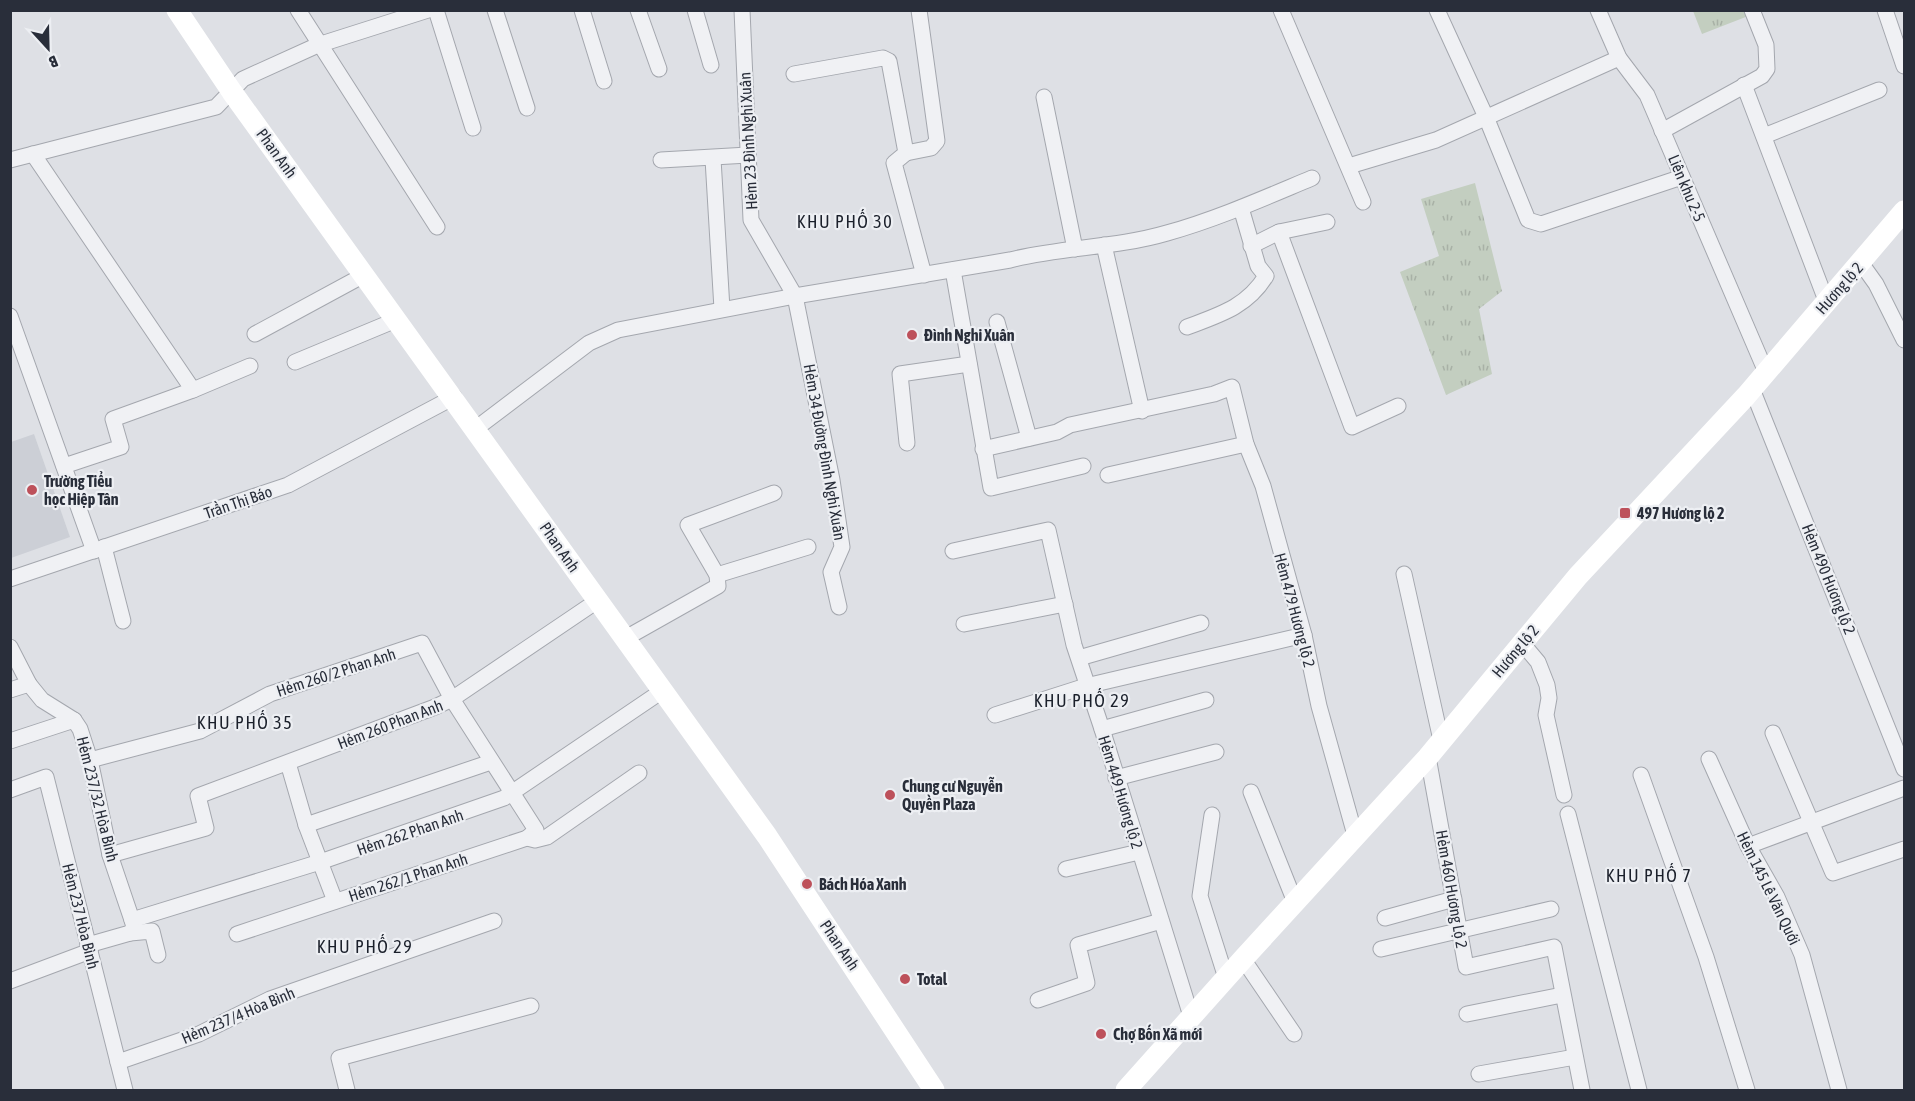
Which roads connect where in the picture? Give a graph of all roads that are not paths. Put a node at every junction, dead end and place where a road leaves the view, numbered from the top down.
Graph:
1 (177, 10) edge
2 (298, 10) edge
3 (428, 10) edge
4 (436, 10) edge
5 (495, 10) edge
6 (582, 10) edge
7 (638, 10) edge
8 (695, 10) edge
9 (742, 10) edge
10 (919, 10) edge
11 (1281, 10) edge
12 (1437, 10) edge
13 (1598, 10) edge
14 (1752, 10) edge
15 (1885, 10) edge
16 (318, 45) junction
17 (1619, 58) junction
18 (711, 65) dead end
19 (1905, 66) edge
20 (658, 69) dead end
21 (794, 74) dead end
22 (604, 81) dead end
23 (1744, 85) junction
24 (1879, 90) dead end
25 (232, 92) junction
26 (1044, 97) dead end
27 (527, 108) dead end
28 (1486, 117) junction
29 (472, 128) dead end
30 (1662, 131) junction
31 (1764, 136) junction
32 (906, 153) junction
33 (33, 154) junction
34 (748, 155) junction
35 (713, 159) junction
36 (10, 160) edge
37 (661, 160) dead end
38 (1349, 166) junction
39 (1312, 177) dead end
40 (1682, 177) junction
41 (1363, 202) dead end
42 (1241, 208) junction
43 (1905, 211) edge
44 (1327, 222) dead end
45 (437, 227) dead end
46 (1279, 232) junction
47 (1104, 245) junction
48 (1251, 246) junction
49 (1075, 249) junction
50 (1861, 263) junction
51 (953, 270) junction
52 (364, 275) junction
53 (924, 275) junction
54 (795, 296) junction
55 (1827, 303) junction
56 (722, 309) junction
57 (10, 316) edge
58 (396, 320) junction
59 (997, 322) dead end
60 (1187, 327) dead end
61 (255, 334) dead end
62 (1905, 340) edge
63 (295, 362) dead end
64 (969, 364) junction
65 (250, 366) dead end
66 (1766, 372) junction
67 (1752, 389) junction
68 (193, 390) junction
69 (454, 397) junction
70 (1398, 406) dead end
71 (1142, 411) junction
72 (474, 430) junction
73 (1029, 438) junction
74 (907, 443) dead end
75 (1246, 444) junction
76 (983, 449) junction
77 (64, 466) junction
78 (1083, 466) dead end
79 (1108, 475) dead end
80 (774, 493) dead end
81 (808, 547) dead end
82 (99, 549) junction
83 (953, 551) dead end
84 (1404, 574) dead end
85 (717, 575) junction
86 (10, 579) edge
87 (597, 602) junction
88 (1065, 604) junction
89 (839, 607) dead end
90 (123, 621) dead end
91 (1201, 623) dead end
92 (964, 624) dead end
93 (1304, 635) junction
94 (624, 639) junction
95 (1522, 643) junction
96 (10, 647) edge
97 (1079, 658) junction
98 (29, 684) junction
99 (1086, 686) junction
100 (10, 690) edge
101 (662, 692) junction
102 (452, 699) junction
103 (1206, 700) dead end
104 (995, 716) dead end
105 (74, 720) junction
106 (1102, 729) junction
107 (1773, 733) dead end
108 (1441, 740) junction
109 (10, 741) edge
110 (1216, 752) dead end
111 (1428, 757) junction
112 (1709, 759) dead end
113 (90, 760) junction
114 (491, 762) junction
115 (288, 763) junction
116 (1905, 770) edge
117 (639, 773) dead end
118 (1641, 775) dead end
119 (1116, 778) junction
120 (1905, 788) edge
121 (10, 790) edge
122 (1251, 792) dead end
123 (512, 794) junction
124 (1564, 795) dead end
125 (1568, 814) dead end
126 (1212, 815) dead end
127 (1811, 823) junction
128 (306, 825) junction
129 (1355, 835) junction
130 (527, 838) junction
131 (1748, 846) junction
132 (1905, 849) edge
133 (1139, 852) junction
134 (110, 855) junction
135 (320, 862) junction
136 (1066, 869) dead end
137 (1454, 899) junction
138 (335, 901) junction
139 (1295, 903) junction
140 (1551, 909) dead end
141 (1385, 918) dead end
142 (494, 921) dead end
143 (1161, 921) junction
144 (131, 926) junction
145 (1459, 929) junction
146 (237, 934) dead end
147 (89, 948) junction
148 (1382, 949) dead end
149 (158, 955) dead end
150 (1243, 959) junction
151 (1226, 978) junction
152 (10, 981) edge
153 (1562, 995) junction
154 (1038, 1000) dead end
155 (531, 1006) dead end
156 (1467, 1014) dead end
157 (1191, 1016) junction
158 (1294, 1035) dead end
159 (1575, 1057) junction
160 (118, 1062) junction
161 (1479, 1074) dead end
162 (125, 1090) edge
163 (347, 1090) edge
164 (934, 1090) edge
165 (1126, 1090) edge
166 (1582, 1090) edge
167 (1639, 1090) edge
168 (1747, 1090) edge
169 (1839, 1090) edge

1 - 25 main road, Phan Anh
2 - 16 street
3 - 16 street
4 - 29 street
5 - 27 street
6 - 22 street
7 - 20 street
8 - 18 street
9 - 34 street, Hẻm 23 Đình Nghi Xuân
10 - 32 street
11 - 38 street
12 - 28 street
13 - 17 street, Liên khu 2-5
14 - 23 street
15 - 19 street
16 - 25 street
16 - 45 street
17 - 28 street
17 - 30 street, Liên khu 2-5
21 - 32 street
23 - 30 street
23 - 31 street
24 - 31 street
25 - 33 street
25 - 52 main road, Phan Anh
26 - 49 street
28 - 38 street
28 - 40 street
30 - 40 street, Liên khu 2-5
31 - 55 street
32 - 53 street
33 - 36 street
33 - 68 street
34 - 35 street
34 - 54 street, Hẻm 23 Đình Nghi Xuân
35 - 37 street
35 - 56 street
38 - 41 street
39 - 42 street
40 - 66 street, Liên khu 2-5
42 - 47 street
42 - 48 street
43 - 50 main road, Hương lộ 2
44 - 46 street
46 - 48 street
46 - 70 street
47 - 49 street
47 - 71 street
48 - 60 street
49 - 51 street
50 - 55 main road, Hương lộ 2
50 - 62 street
51 - 53 street
51 - 64 street
52 - 58 main road, Phan Anh
52 - 61 street
53 - 54 street
54 - 56 street
54 - 89 street, Hẻm 34 Đường Đình Nghi Xuân
55 - 66 main road, Hương lộ 2
56 - 72 street
57 - 77 street
58 - 63 street
58 - 69 main road, Phan Anh
59 - 73 street
64 - 74 street
64 - 76 street
65 - 68 street
66 - 67 main road, Hương lộ 2
67 - 95 main road, Hương lộ 2
67 - 116 street, Hẻm 490 Hương lộ 2
68 - 77 street
69 - 72 main road, Phan Anh
69 - 82 street, Trần Thị Báo
71 - 73 street
71 - 75 street, Hẻm 479 Hương lộ 2
72 - 87 main road, Phan Anh
73 - 76 street
75 - 79 street
75 - 93 street, Hẻm 479 Hương lộ 2
76 - 78 street
77 - 82 street
80 - 85 street
81 - 85 street
82 - 86 street, Trần Thị Báo
82 - 90 street
83 - 88 street, Hẻm 449 Hương lộ 2
84 - 108 street
85 - 94 street
87 - 94 main road, Phan Anh
87 - 102 street, Hẻm 260 Phan Anh
88 - 92 street
88 - 97 street, Hẻm 449 Hương lộ 2
91 - 97 street
93 - 99 street
93 - 129 street, Hẻm 479 Hương lộ 2
94 - 101 main road, Phan Anh
95 - 108 main road, Hương lộ 2
95 - 124 street
96 - 98 street, Hẻm 237/32 Hòa Bình
97 - 99 street, Hẻm 449 Hương lộ 2
98 - 100 street
98 - 105 street, Hẻm 237/32 Hòa Bình
99 - 104 street
99 - 106 street, Hẻm 449 Hương lộ 2
101 - 123 street, Hẻm 262 Phan Anh
101 - 164 main road, Phan Anh
102 - 113 street, Hẻm 260/2 Phan Anh
102 - 114 street
102 - 115 street, Hẻm 260 Phan Anh
103 - 106 street
105 - 109 street
105 - 113 street, Hẻm 237/32 Hòa Bình
106 - 119 street, Hẻm 449 Hương lộ 2
107 - 127 street
108 - 111 main road, Hương lộ 2
110 - 119 street
111 - 129 main road, Hương lộ 2
111 - 137 street, Hẻm 460 Hương Lộ 2
112 - 131 street, Hẻm 145 Lê Văn Quới
113 - 134 street, Hẻm 237/32 Hòa Bình
114 - 123 street
114 - 128 street
115 - 128 street
115 - 134 street, Hẻm 260 Phan Anh
117 - 130 street, Hẻm 262/1 Phan Anh
118 - 168 street
119 - 133 street, Hẻm 449 Hương lộ 2
120 - 127 street
121 - 147 street, Hẻm 237 Hòa Bình
122 - 139 street
123 - 130 street
123 - 135 street, Hẻm 262 Phan Anh
125 - 167 street
126 - 151 street
127 - 131 street
127 - 132 street
128 - 135 street
129 - 139 main road, Hương lộ 2
130 - 138 street, Hẻm 262/1 Phan Anh
131 - 169 street, Hẻm 145 Lê Văn Quới
133 - 136 street
133 - 143 street, Hẻm 449 Hương lộ 2
134 - 144 street, Hẻm 237/32 Hòa Bình
135 - 138 street
135 - 144 street, Hẻm 262 Phan Anh
137 - 141 street
137 - 145 street, Hẻm 460 Hương Lộ 2
138 - 146 street, Hẻm 262/1 Phan Anh
139 - 150 main road, Hương lộ 2
140 - 145 street
142 - 160 street, Hẻm 237/4 Hòa Bình
143 - 154 street
143 - 157 street, Hẻm 449 Hương lộ 2
144 - 147 street
144 - 149 street
145 - 148 street
145 - 153 street, Hẻm 460 Hương Lộ 2
147 - 152 street
147 - 160 street, Hẻm 237 Hòa Bình
150 - 151 main road, Hương lộ 2
150 - 158 street
151 - 157 main road, Hương lộ 2
153 - 156 street
153 - 159 street
155 - 163 street
157 - 165 main road, Hương lộ 2
159 - 161 street
159 - 166 street
160 - 162 street, Hẻm 237 Hòa Bình

